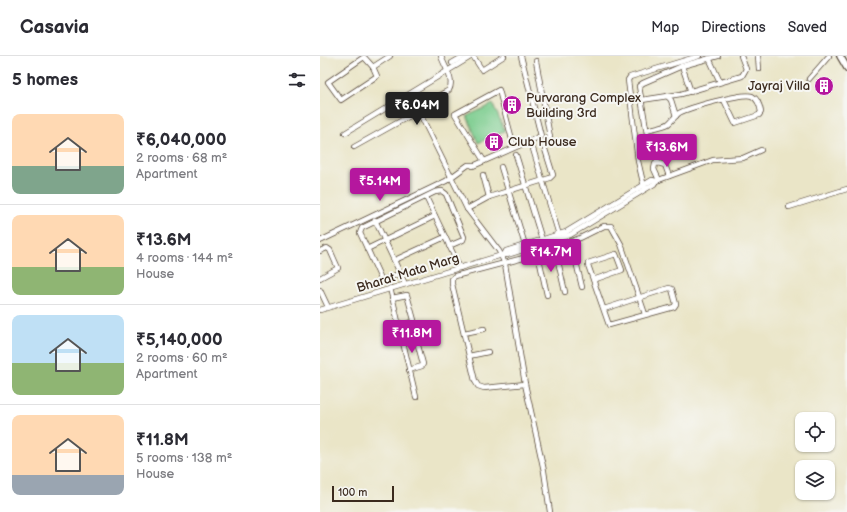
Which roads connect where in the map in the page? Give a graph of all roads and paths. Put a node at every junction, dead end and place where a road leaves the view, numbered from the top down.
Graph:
1 (390, 56) edge
2 (441, 56) edge
3 (464, 56) edge
4 (473, 56) edge
5 (504, 56) edge
6 (521, 56) edge
7 (699, 56) edge
8 (718, 56) edge
9 (741, 56) edge
10 (758, 56) edge
11 (829, 56) edge
12 (840, 56) edge
13 (709, 58) junction
14 (536, 61) dead end
15 (452, 63) dead end
16 (682, 66) junction
17 (373, 67) junction
18 (847, 68) edge
19 (759, 69) dead end
20 (447, 72) junction
21 (809, 79) dead end
22 (720, 82) junction
23 (691, 92) junction
24 (667, 96) junction
25 (642, 100) junction
26 (724, 100) junction
27 (424, 108) junction
28 (676, 116) junction
29 (647, 130) junction
30 (346, 133) dead end
31 (354, 147) dead end
32 (514, 147) junction
33 (533, 149) dead end
34 (762, 150) dead end
35 (516, 155) dead end
36 (484, 161) junction
37 (658, 163) junction
38 (501, 168) dead end
39 (483, 175) dead end
40 (450, 176) junction
41 (669, 176) junction
42 (542, 180) junction
43 (657, 180) junction
44 (526, 185) junction
45 (644, 187) junction
46 (847, 189) edge
47 (508, 191) junction
48 (426, 197) junction
49 (489, 197) junction
50 (789, 207) dead end
51 (467, 209) junction
52 (435, 216) junction
53 (375, 220) junction
54 (559, 235) junction
55 (445, 237) junction
56 (386, 240) junction
57 (542, 240) junction
58 (320, 241) edge
59 (571, 241) junction
60 (525, 245) junction
61 (449, 246) junction
62 (555, 248) junction
63 (367, 249) junction
64 (320, 251) edge
65 (538, 254) junction
66 (503, 255) junction
67 (395, 260) junction
68 (505, 264) junction
69 (628, 264) junction
70 (621, 266) junction
71 (460, 268) junction
72 (400, 273) junction
73 (320, 278) edge
74 (593, 280) junction
75 (405, 284) junction
76 (582, 287) dead end
77 (390, 288) junction
78 (320, 290) edge
79 (565, 292) dead end
80 (547, 295) dead end
81 (392, 298) junction
82 (639, 298) junction
83 (322, 301) edge
84 (328, 307) junction
85 (604, 309) junction
86 (320, 310) edge
87 (645, 314) junction
88 (399, 326) junction
89 (484, 329) dead end
90 (464, 333) junction
91 (402, 340) junction
92 (488, 352) dead end
93 (469, 356) junction
94 (409, 370) junction
95 (525, 384) junction
96 (416, 396) dead end
97 (550, 512) edge

1 - 17 street
2 - 20 street
3 - 15 street
4 - 5 street
4 - 20 street
6 - 32 street
7 - 45 street
8 - 13 street
9 - 22 street
10 - 19 street
11 - 21 street
12 - 18 street
13 - 16 street
13 - 22 street
14 - 42 street
16 - 23 street
16 - 25 street
17 - 17 street
20 - 27 street
20 - 30 street
22 - 23 street
23 - 24 street
24 - 25 street
24 - 28 street
25 - 29 street
26 - 26 street
26 - 28 street
27 - 31 street
27 - 40 street
28 - 29 street
29 - 37 street
32 - 36 street
32 - 36 street
33 - 42 street
34 - 41 street
35 - 44 street
36 - 40 street
37 - 41 street
37 - 43 street
38 - 47 street
39 - 49 street
40 - 51 street
40 - 58 street
41 - 43 street
42 - 44 street
42 - 54 street
43 - 45 street
44 - 47 street
44 - 57 street
45 - 54 street
45 - 66 street
46 - 50 street
47 - 49 street
47 - 60 street
48 - 52 street
48 - 53 street
48 - 61 street
49 - 51 street
51 - 66 street
52 - 55 street
52 - 56 street
53 - 56 street
53 - 63 street
54 - 57 street
55 - 61 street
55 - 67 street
56 - 63 street
56 - 67 street
57 - 60 street
59 - 62 street
59 - 69 street
59 - 76 street
60 - 66 street
61 - 71 street
62 - 65 street
62 - 79 street
63 - 72 street
64 - 73 street
65 - 68 street
65 - 80 street
66 - 68 street
66 - 71 street, Bharat Mata Marg
67 - 72 street
68 - 90 street
68 - 95 street
69 - 70 street
69 - 82 street
70 - 74 street
70 - 74 street
71 - 75 street, Bharat Mata Marg
72 - 75 street
74 - 85 street
75 - 77 street, Bharat Mata Marg
77 - 81 street
77 - 84 street, Bharat Mata Marg
78 - 83 street
81 - 88 street
81 - 88 street
82 - 85 street
82 - 87 street
82 - 87 street
83 - 84 street
84 - 86 street, Bharat Mata Marg
85 - 87 street
88 - 91 street
89 - 90 street
90 - 93 street
91 - 94 street
91 - 94 street
92 - 93 street
93 - 95 street
94 - 96 street
95 - 97 street

